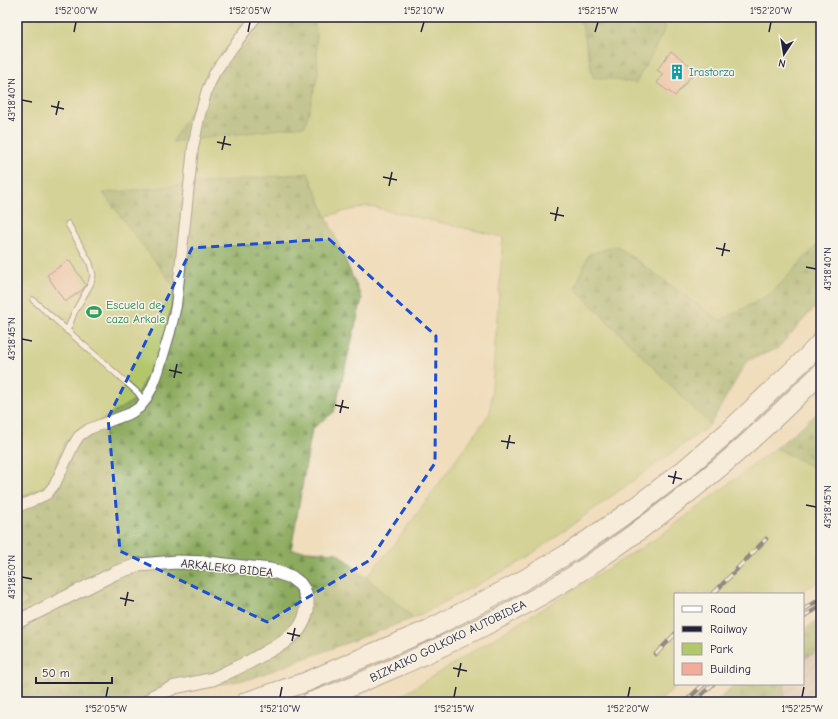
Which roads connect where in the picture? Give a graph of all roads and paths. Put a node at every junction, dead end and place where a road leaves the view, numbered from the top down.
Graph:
1 (256, 17) edge
2 (68, 224) dead end
3 (33, 300) dead end
4 (67, 331) junction
5 (821, 342) edge
6 (821, 373) edge
7 (144, 402) junction
8 (17, 507) edge
9 (17, 622) edge
10 (148, 702) edge
11 (246, 702) edge
12 (311, 702) edge

1 - 7 street
2 - 4 lane
3 - 4 lane
4 - 7 lane
5 - 11 highway, BIZKAIKO GOLKOKO AUTOBIDEA
6 - 12 highway, BIZKAIKO GOLKOKO AUTOBIDEA
7 - 8 street
9 - 10 street, ARKALEKO BIDEA

